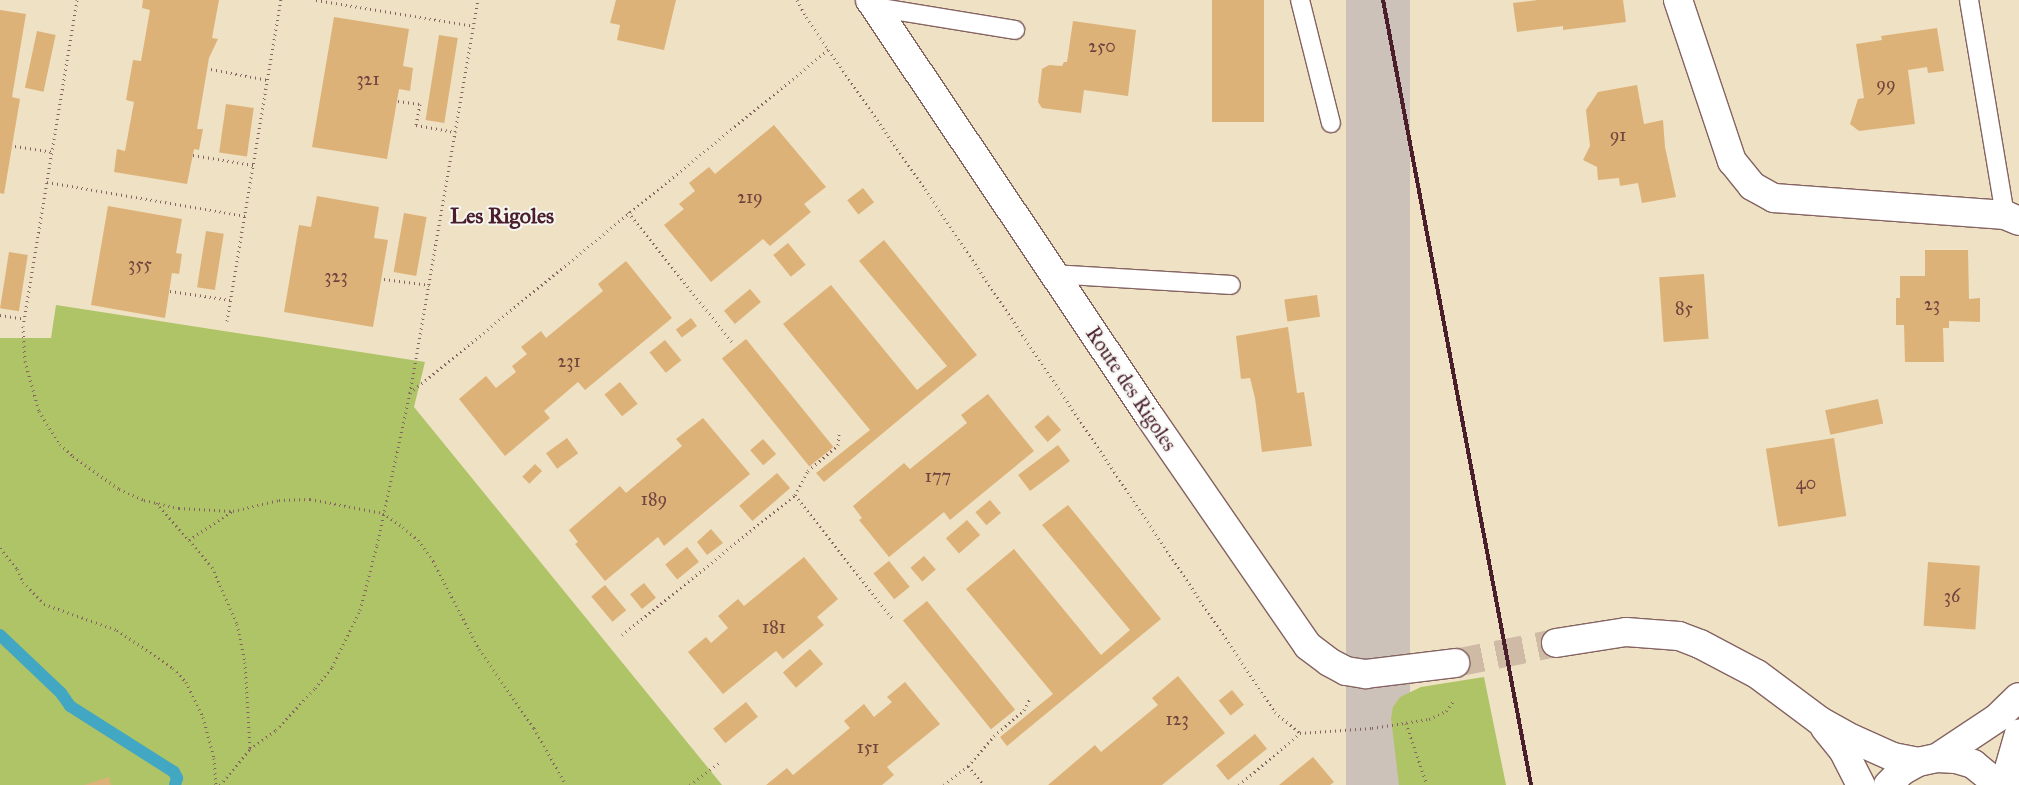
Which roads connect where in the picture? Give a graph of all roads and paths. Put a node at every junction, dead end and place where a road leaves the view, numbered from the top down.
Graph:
1 (77, 0) edge
2 (281, 0) edge
3 (316, 0) edge
4 (478, 0) edge
5 (797, 0) edge
6 (1300, 0) edge
7 (1678, 0) edge
8 (1969, 0) edge
9 (872, 3) edge
10 (474, 26) junction
11 (1015, 30) dead end
12 (829, 49) junction
13 (211, 70) dead end
14 (268, 80) junction
15 (398, 101) dead end
16 (1331, 123) dead end
17 (455, 132) junction
18 (15, 146) dead end
19 (52, 152) junction
20 (193, 155) dead end
21 (253, 165) junction
22 (47, 182) junction
23 (628, 212) junction
24 (245, 216) junction
25 (2012, 218) edge
26 (1053, 274) junction
27 (384, 279) dead end
28 (430, 285) junction
29 (1231, 285) dead end
30 (170, 291) dead end
31 (231, 300) junction
32 (0, 315) edge
33 (24, 319) junction
34 (227, 321) dead end
35 (732, 342) dead end
36 (410, 393) junction
37 (839, 434) dead end
38 (795, 495) junction
39 (156, 503) junction
40 (233, 511) junction
41 (383, 513) junction
42 (189, 540) junction
43 (0, 548) edge
44 (893, 619) dead end
45 (622, 635) dead end
46 (1556, 643) tunnel mouth
47 (1455, 663) joint
48 (2019, 697) edge
49 (1030, 698) dead end
50 (1820, 721) junction
51 (1406, 723) junction
52 (1300, 733) junction
53 (2019, 734) edge
54 (250, 749) junction
55 (1927, 760) junction
56 (720, 762) dead end
57 (968, 766) junction
58 (216, 785) edge
59 (220, 785) edge
60 (566, 785) edge
61 (691, 785) edge
62 (944, 785) edge
63 (984, 785) edge
64 (1239, 785) edge
65 (1427, 785) edge
66 (1862, 785) edge
67 (1888, 785) edge
68 (1999, 785) edge
69 (2007, 785) edge

1 - 19 path
2 - 14 path
3 - 10 path
4 - 10 path
5 - 12 path
6 - 16 lane
7 - 25 street
8 - 25 lane
9 - 11 lane
9 - 26 street, Route des Rigoles
10 - 17 path
12 - 23 path
12 - 52 path
13 - 14 path
14 - 21 path
15 - 17 path
17 - 28 path
18 - 19 path
19 - 22 path
20 - 21 path
21 - 24 path
22 - 24 path
22 - 33 path
23 - 35 path
23 - 36 path
24 - 31 path
26 - 29 lane
26 - 47 street, Route des Rigoles
27 - 28 path
28 - 36 path
30 - 31 path
31 - 34 path
32 - 33 path
33 - 39 path
36 - 41 path
37 - 38 path
38 - 44 path
38 - 45 path
39 - 40 path
39 - 42 path
40 - 41 path
40 - 42 path
41 - 54 path
41 - 60 path
42 - 54 path
43 - 58 path
46 - 50 street
47 - 51 path
48 - 55 street
49 - 57 path
50 - 55 street
50 - 66 street
51 - 52 path
51 - 65 path
52 - 64 path
53 - 69 street
54 - 59 path
55 - 67 street
55 - 68 street
56 - 61 path
57 - 62 path
57 - 63 path

